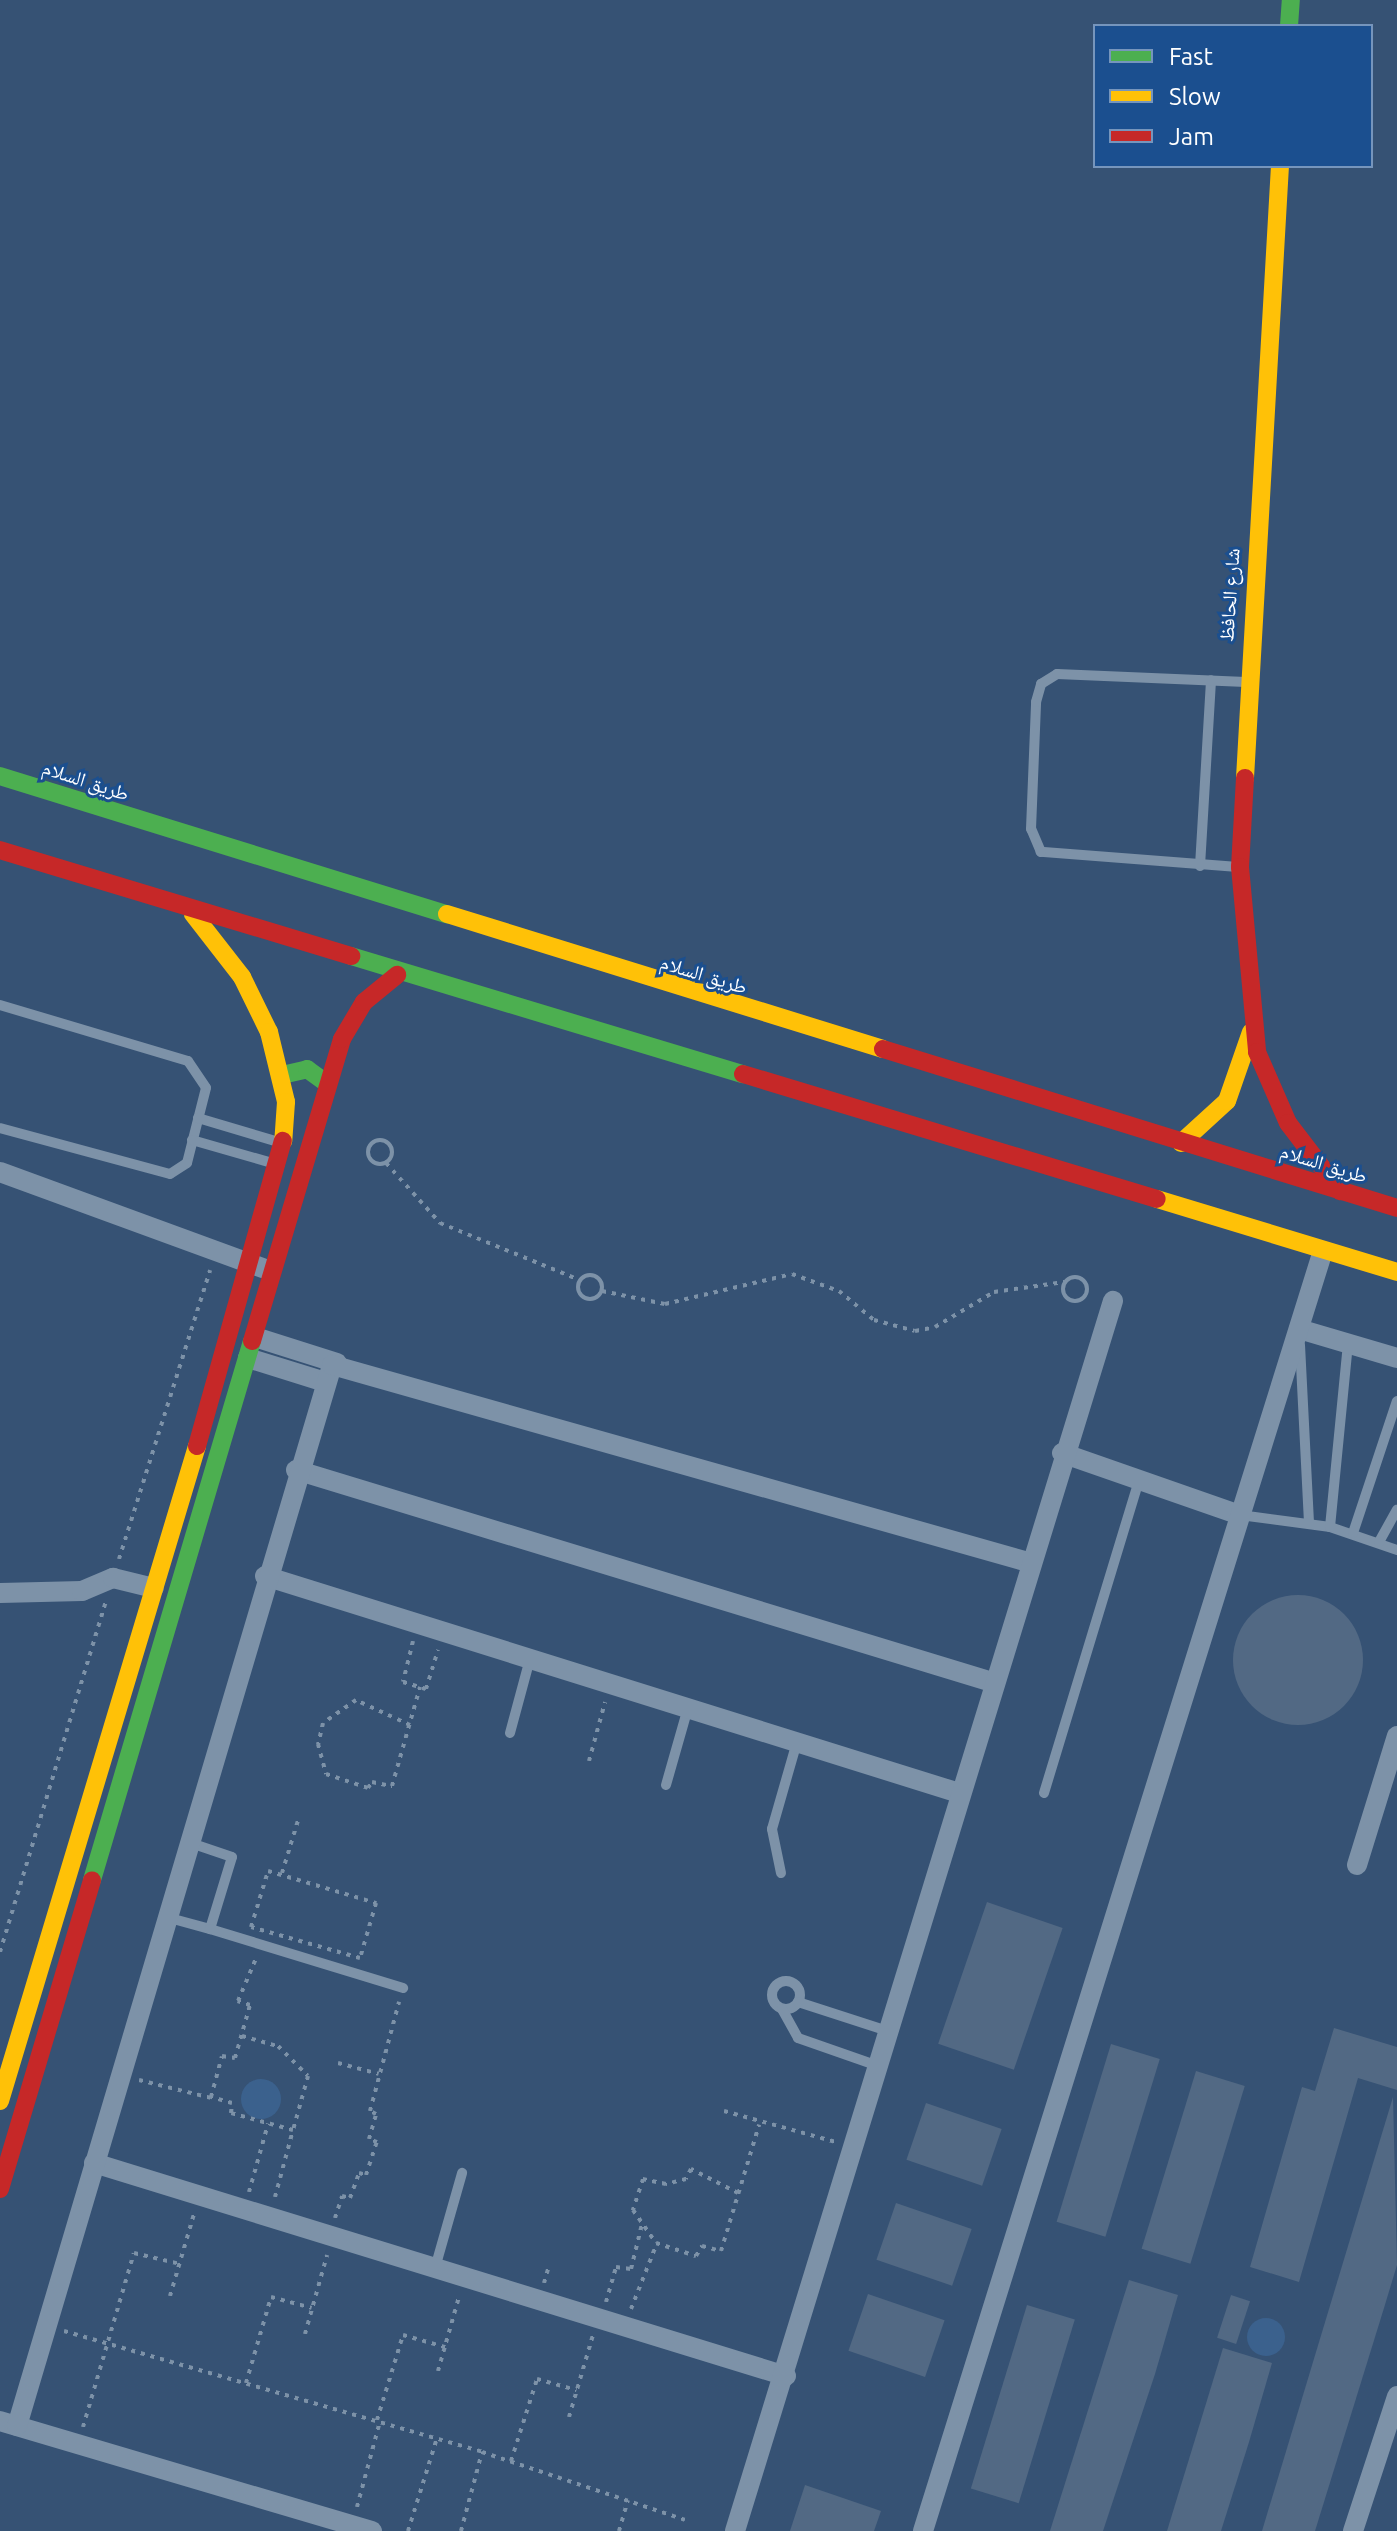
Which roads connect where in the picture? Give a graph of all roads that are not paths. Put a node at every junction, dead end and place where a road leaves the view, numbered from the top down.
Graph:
1 (1291, 0) edge
2 (1289, 24) edge
3 (1280, 168) edge
4 (1211, 680) junction
5 (1246, 682) junction
6 (0, 776) edge
7 (0, 850) edge
8 (1200, 866) junction
9 (1240, 867) junction
10 (193, 914) junction
11 (397, 975) junction
12 (0, 1005) edge
13 (1251, 1027) junction
14 (282, 1075) junction
15 (328, 1084) junction
16 (198, 1118) junction
17 (0, 1128) edge
18 (192, 1140) junction
19 (284, 1143) junction
20 (1181, 1143) junction
21 (281, 1166) junction
22 (0, 1172) edge
23 (1340, 1191) junction
24 (1397, 1208) edge
25 (1323, 1251) junction
26 (253, 1264) junction
27 (273, 1272) junction
28 (1397, 1272) edge
29 (1113, 1301) dead end
30 (1299, 1329) junction
31 (255, 1337) junction
32 (1348, 1343) junction
33 (248, 1358) junction
34 (1397, 1358) edge
35 (337, 1363) junction
36 (322, 1381) junction
37 (1397, 1401) edge
38 (1062, 1453) junction
39 (296, 1470) junction
40 (1139, 1481) junction
41 (1397, 1510) edge
42 (1240, 1515) junction
43 (1309, 1523) junction
44 (1330, 1527) junction
45 (1353, 1533) junction
46 (1379, 1542) junction
47 (1397, 1550) edge
48 (1028, 1562) junction
49 (265, 1576) junction
50 (154, 1588) junction
51 (0, 1593) edge
52 (530, 1659) junction
53 (992, 1682) junction
54 (688, 1708) junction
55 (510, 1733) dead end
56 (1397, 1736) edge
57 (797, 1742) junction
58 (666, 1785) dead end
59 (959, 1793) junction
60 (1044, 1793) dead end
61 (188, 1842) junction
62 (1357, 1865) dead end
63 (781, 1873) dead end
64 (166, 1917) junction
65 (210, 1929) junction
66 (403, 1988) road end
67 (798, 2002) junction
68 (782, 2009) junction
69 (888, 2031) junction
70 (878, 2066) junction
71 (0, 2101) edge
72 (94, 2163) junction
73 (462, 2173) dead end
74 (0, 2189) edge
75 (435, 2268) junction
76 (786, 2376) junction
77 (1397, 2396) edge
78 (9, 2424) edge
79 (363, 2528) edge
80 (735, 2531) edge
81 (923, 2531) edge
82 (1353, 2531) edge

1 - 2 main road
3 - 5 main road, شارع الحافظ
4 - 5 lane
4 - 8 lane
4 - 8 lane
5 - 9 main road, شارع الحافظ
6 - 20 main road, طريق السلام
7 - 10 main road
8 - 9 lane
9 - 13 main road, شارع الحافظ
10 - 11 main road
10 - 14 main road
11 - 15 main road
11 - 25 main road
12 - 16 lane
13 - 20 main road, شارع الحافظ
13 - 23 main road, شارع الحافظ
14 - 15 main road
14 - 19 main road
15 - 27 main road
16 - 18 lane
16 - 19 lane
17 - 18 lane
18 - 21 lane
19 - 21 main road
20 - 23 main road, طريق السلام
21 - 26 main road
22 - 26 street
23 - 24 main road, طريق السلام
25 - 28 main road
25 - 30 street
26 - 27 street
26 - 50 main road
27 - 31 main road
29 - 38 street
30 - 32 street
30 - 42 street
30 - 43 lane
31 - 33 main road
31 - 35 street
32 - 34 street
32 - 44 lane
33 - 36 street
33 - 74 main road
35 - 36 street
35 - 48 street
36 - 39 street
37 - 45 lane
38 - 40 street
38 - 48 street
39 - 49 street
39 - 53 street
40 - 42 street
40 - 60 lane
41 - 46 lane
42 - 43 lane
42 - 81 street
43 - 44 lane
44 - 45 lane
45 - 46 lane
46 - 47 lane
48 - 53 street
49 - 52 street
49 - 61 street
50 - 51 street
50 - 71 main road
52 - 54 street
52 - 55 lane
53 - 59 street
54 - 57 street
54 - 58 lane
56 - 62 street
57 - 59 street
57 - 63 lane
59 - 69 street
61 - 64 street
61 - 65 lane
64 - 65 lane
64 - 72 street
65 - 66 lane
67 - 68 lane
67 - 68 lane
67 - 69 lane
68 - 70 lane
69 - 70 street
70 - 76 street
72 - 75 street
72 - 78 street
73 - 75 lane
75 - 76 street
76 - 80 street
77 - 82 street
78 - 79 street

